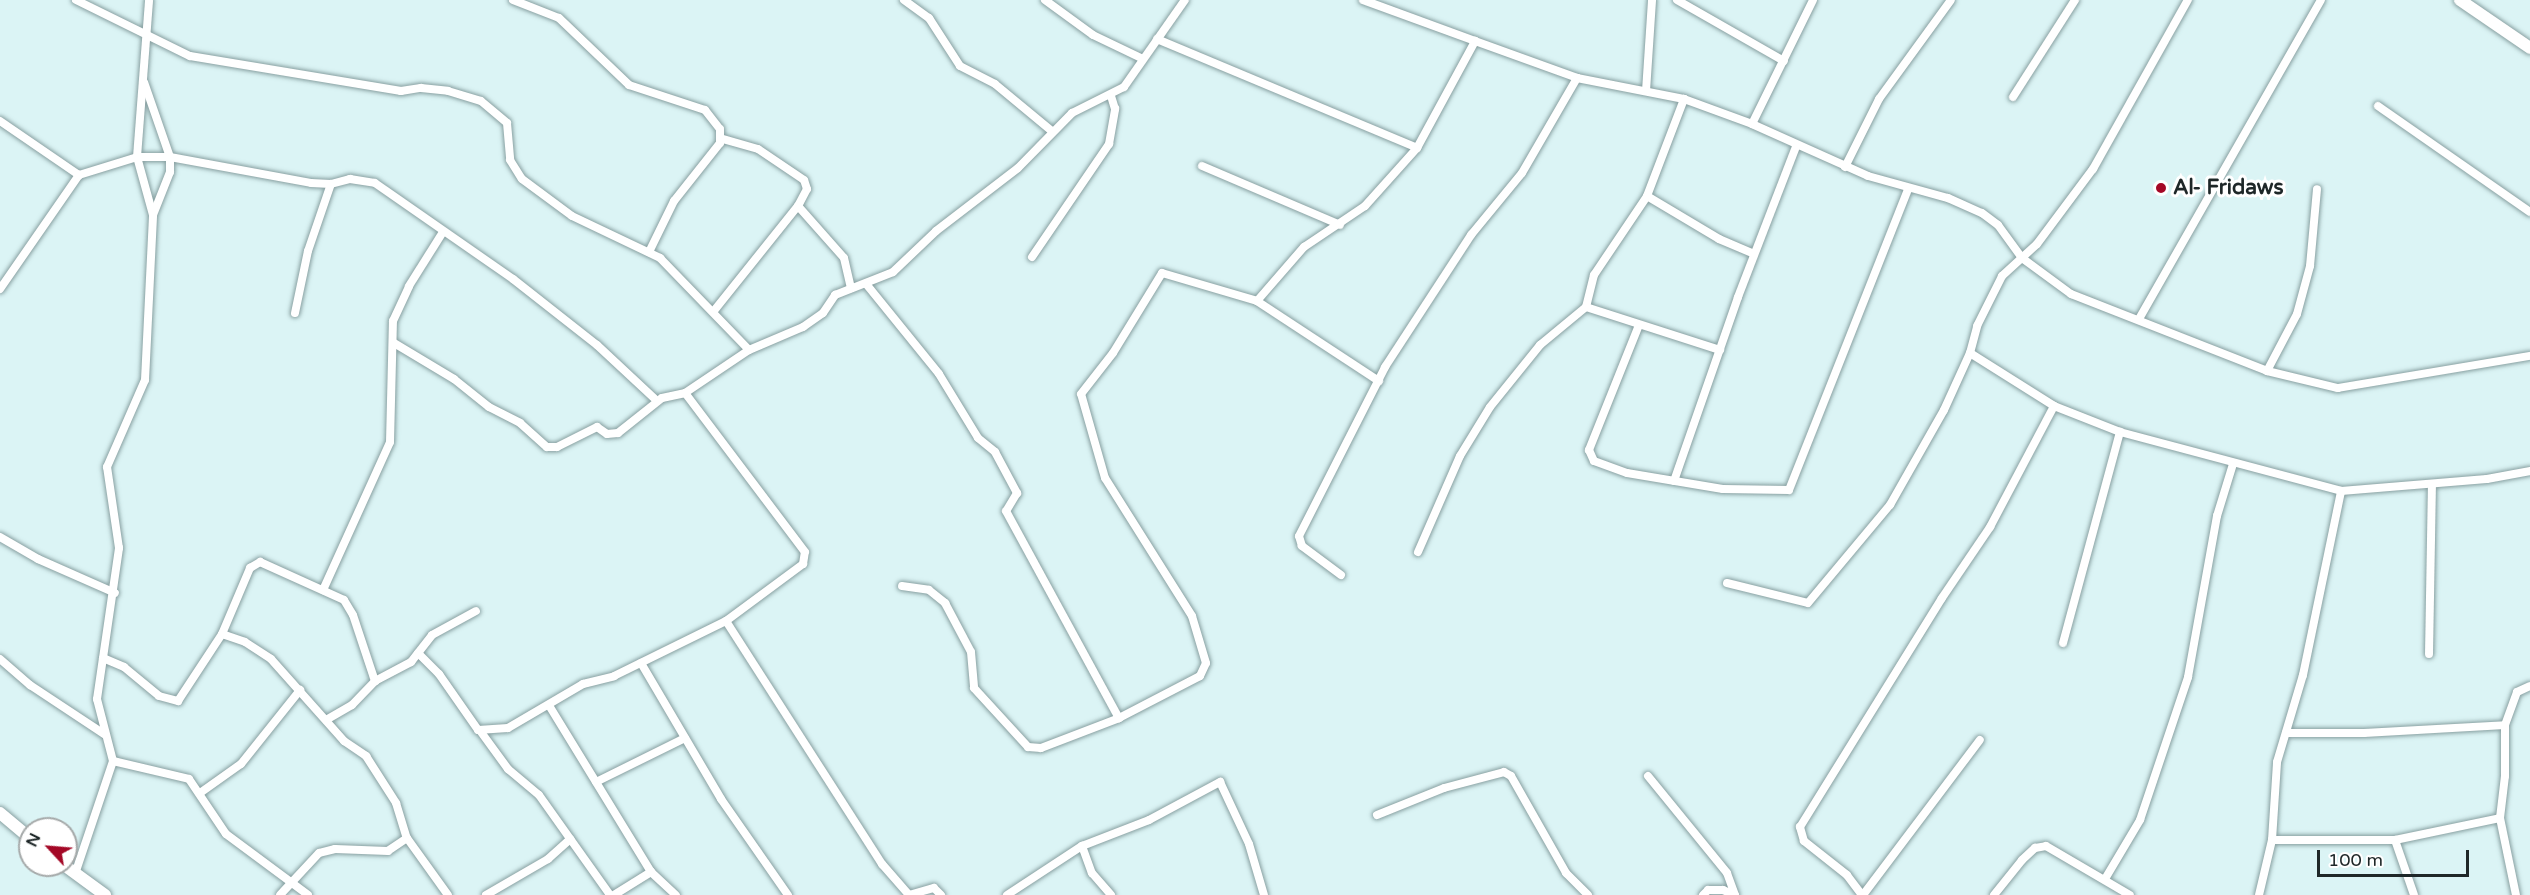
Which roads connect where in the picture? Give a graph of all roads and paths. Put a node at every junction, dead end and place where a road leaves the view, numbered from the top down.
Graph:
1 (76, 0) edge
2 (149, 0) edge
3 (513, 0) edge
4 (904, 0) edge
5 (1045, 0) edge
6 (1185, 0) edge
7 (1363, 0) edge
8 (1652, 0) edge
9 (1677, 0) edge
10 (1814, 0) edge
11 (1951, 0) edge
12 (2075, 0) edge
13 (2188, 0) edge
14 (2320, 0) edge
15 (2460, 0) edge
16 (144, 32) junction
17 (1157, 39) junction
18 (1475, 40) junction
19 (2530, 48) edge
20 (1143, 59) junction
21 (1784, 61) junction
22 (143, 78) junction
23 (1577, 78) junction
24 (1646, 91) junction
25 (1112, 96) junction
26 (2013, 98) dead end
27 (1684, 99) junction
28 (2378, 106) dead end
29 (0, 121) edge
30 (1752, 124) junction
31 (1053, 132) junction
32 (722, 139) junction
33 (1796, 147) junction
34 (1417, 148) junction
35 (137, 157) junction
36 (170, 157) junction
37 (1202, 166) dead end
38 (1845, 167) junction
39 (79, 175) junction
40 (331, 184) junction
41 (1908, 189) junction
42 (2316, 189) dead end
43 (1647, 196) junction
44 (798, 206) junction
45 (2530, 213) edge
46 (153, 215) junction
47 (1340, 225) junction
48 (443, 232) junction
49 (649, 252) junction
50 (1754, 254) junction
51 (1032, 257) dead end
52 (2022, 258) junction
53 (867, 285) junction
54 (851, 288) junction
55 (0, 289) edge
56 (1257, 301) junction
57 (1586, 307) junction
58 (713, 312) junction
59 (295, 313) dead end
60 (2139, 319) junction
61 (1639, 324) junction
62 (394, 343) junction
63 (749, 350) junction
64 (1720, 350) junction
65 (1970, 353) junction
66 (2530, 356) edge
67 (2267, 371) junction
68 (1378, 381) junction
69 (685, 393) junction
70 (657, 401) junction
71 (2054, 406) junction
72 (2120, 432) junction
73 (2233, 464) junction
74 (2530, 471) edge
75 (1674, 481) junction
76 (2432, 484) junction
77 (2342, 491) junction
78 (0, 537) edge
79 (1418, 552) dead end
80 (1341, 574) dead end
81 (1727, 583) dead end
82 (902, 586) dead end
83 (323, 590) junction
84 (115, 593) junction
85 (476, 611) dead end
86 (726, 621) junction
87 (222, 634) junction
88 (2064, 643) dead end
89 (418, 653) junction
90 (2429, 654) dead end
91 (0, 658) edge
92 (103, 658) junction
93 (641, 663) junction
94 (375, 681) junction
95 (2530, 686) edge
96 (300, 690) junction
97 (549, 707) junction
98 (1119, 718) junction
99 (326, 720) junction
100 (2505, 725) junction
101 (481, 732) junction
102 (2286, 733) junction
103 (104, 734) junction
104 (684, 738) junction
105 (1980, 740) dead end
106 (113, 761) junction
107 (1648, 776) dead end
108 (596, 782) junction
109 (200, 793) junction
110 (0, 813) edge
111 (1377, 815) dead end
112 (2500, 818) junction
113 (18, 828) edge
114 (406, 838) junction
115 (570, 839) junction
116 (2272, 840) junction
117 (2395, 840) junction
118 (1082, 846) junction
119 (78, 865) edge
120 (651, 872) junction
121 (78, 876) edge
122 (2105, 879) junction
123 (292, 883) junction
124 (105, 895) edge
125 (280, 895) edge
126 (308, 895) edge
127 (448, 895) edge
128 (486, 895) edge
129 (612, 895) edge
130 (676, 895) edge
131 (788, 895) edge
132 (909, 895) edge
133 (941, 895) edge
134 (1007, 895) edge
135 (1111, 895) edge
136 (1264, 895) edge
137 (1588, 895) edge
138 (1703, 895) edge
139 (1735, 895) edge
140 (1863, 895) edge
141 (1994, 895) edge
142 (2130, 895) edge
143 (2259, 895) edge
144 (2414, 895) edge
145 (2516, 895) edge

1 - 16 street
2 - 16 street
3 - 32 street
4 - 31 street
5 - 20 street
6 - 17 street
7 - 18 street
8 - 24 street
9 - 21 street
10 - 21 street
11 - 38 street
12 - 26 street
13 - 52 street
14 - 60 street
15 - 19 street
16 - 22 street
16 - 49 street
17 - 20 street
17 - 34 street
18 - 23 street
18 - 34 street
20 - 25 street
21 - 30 street
22 - 35 street
22 - 36 street
23 - 24 street
23 - 68 street
24 - 27 street
25 - 31 street
25 - 51 street
27 - 30 street
27 - 43 street
28 - 45 street
29 - 39 street
30 - 33 street
31 - 53 street
32 - 44 street
32 - 49 street
33 - 38 street
33 - 50 street
34 - 47 street
35 - 36 street
35 - 39 street
35 - 46 street
36 - 40 street
36 - 46 street
37 - 47 street
38 - 41 street
39 - 55 street
40 - 48 street
40 - 59 street
41 - 52 street
41 - 75 street
42 - 67 street
43 - 50 street
43 - 57 street
44 - 54 street
44 - 58 street
46 - 84 street
47 - 56 street
48 - 62 street
48 - 70 street
49 - 58 street
50 - 64 street
52 - 60 street
52 - 65 street
53 - 54 street
53 - 98 street
54 - 63 street
56 - 68 street
56 - 98 street
57 - 61 street
57 - 79 street
58 - 63 street
60 - 67 street
61 - 64 street
61 - 75 street
62 - 70 street
62 - 83 street
63 - 69 street
64 - 75 street
65 - 71 street
65 - 81 street
66 - 67 street
68 - 80 street
69 - 70 street
69 - 86 street
71 - 72 street
71 - 140 street
72 - 73 street
72 - 88 street
73 - 77 street
73 - 122 street
74 - 76 street
76 - 77 street
76 - 90 street
77 - 102 street
78 - 84 street
82 - 98 street
83 - 87 street
83 - 94 street
84 - 92 street
85 - 89 street
86 - 93 street
86 - 132 street
87 - 92 street
87 - 96 street
89 - 94 street
89 - 101 street
91 - 103 street
92 - 103 street
93 - 97 street
93 - 104 street
94 - 99 street
95 - 100 street
96 - 99 street
96 - 109 street
97 - 101 street
97 - 108 street
99 - 114 street
100 - 102 street
100 - 112 street
101 - 115 street
102 - 116 street
103 - 106 street
104 - 108 street
104 - 131 street
105 - 140 street
106 - 109 street
106 - 119 street
107 - 139 street
108 - 120 street
109 - 123 street
110 - 113 street
111 - 137 street
112 - 117 street
112 - 145 street
114 - 123 street
114 - 127 street
115 - 128 street
115 - 129 street
116 - 117 street
116 - 143 street
117 - 144 street
118 - 134 street
118 - 135 street
118 - 136 street
120 - 129 street
120 - 130 street
121 - 124 street
122 - 141 street
122 - 142 street
123 - 125 street
123 - 126 street
132 - 133 street
138 - 139 street

